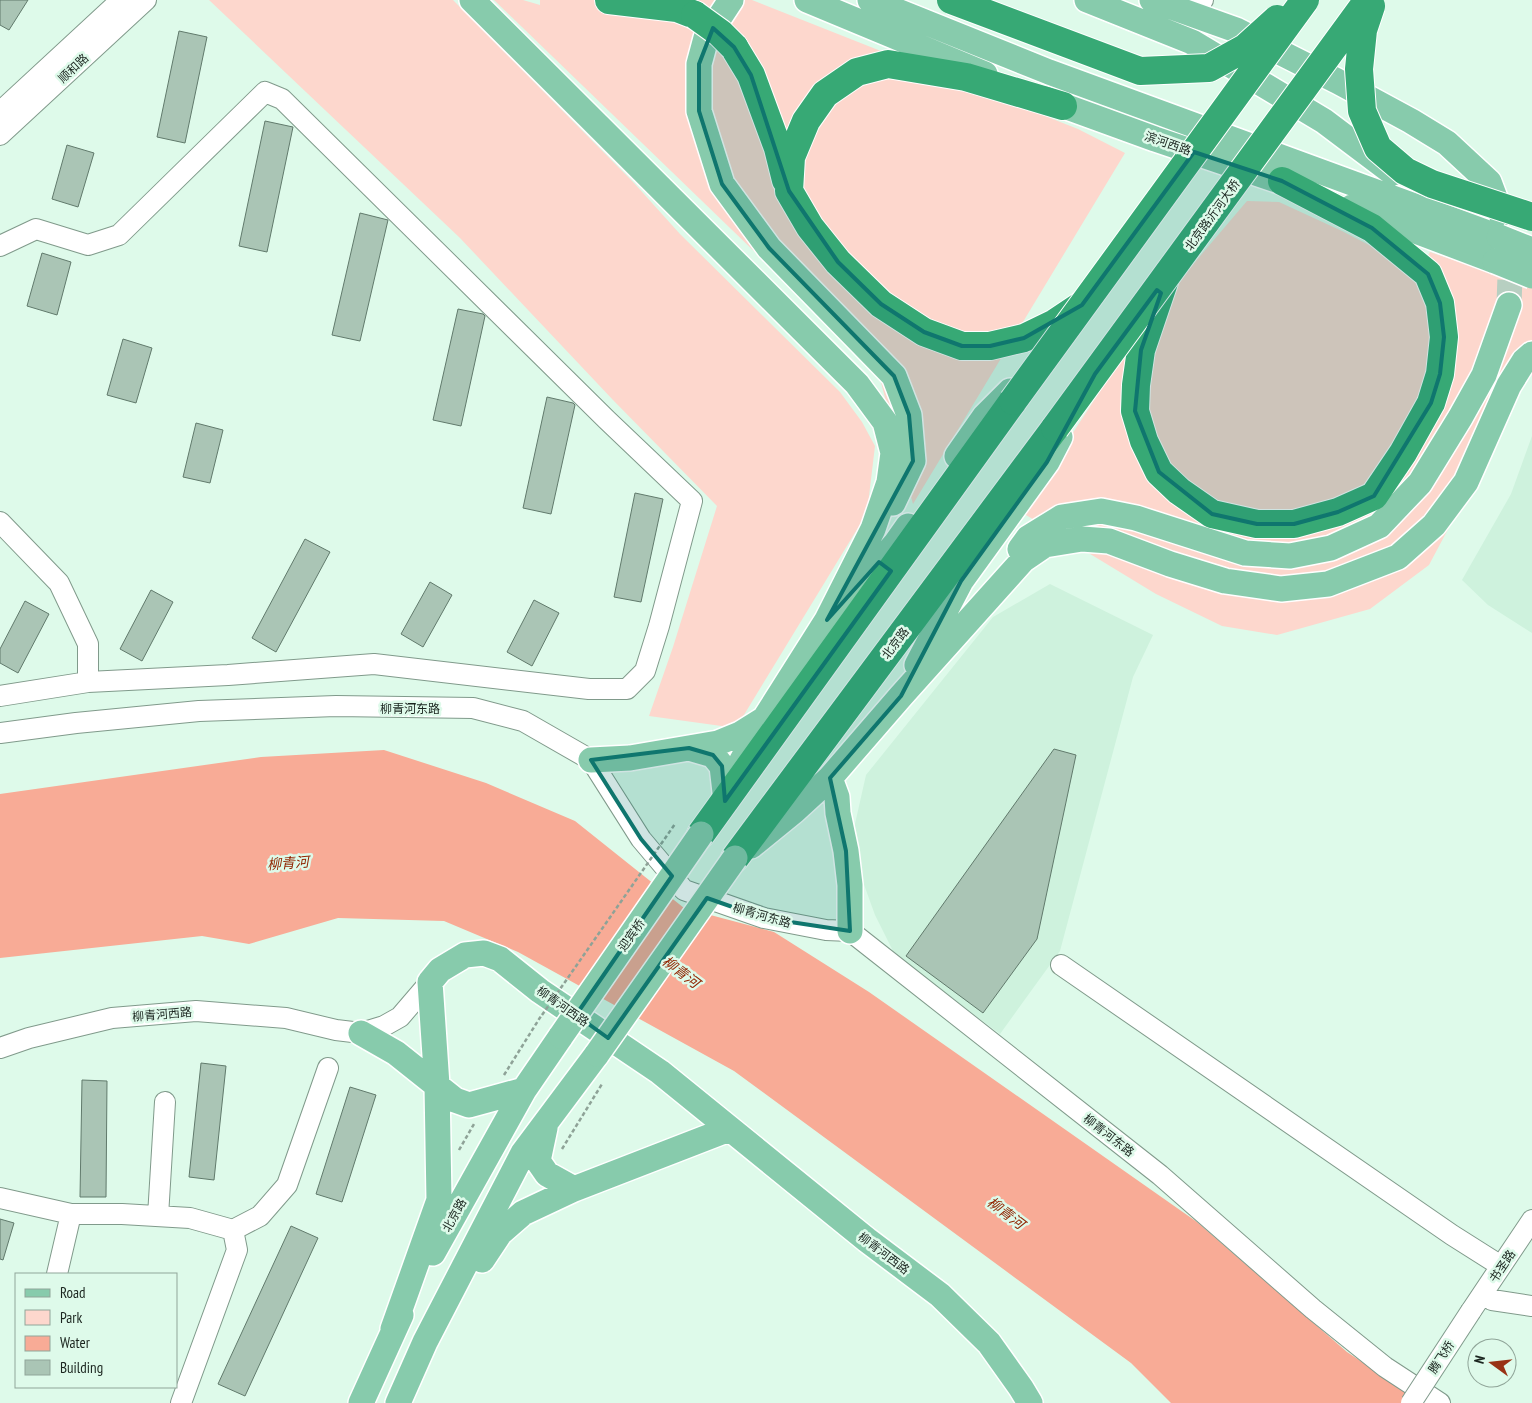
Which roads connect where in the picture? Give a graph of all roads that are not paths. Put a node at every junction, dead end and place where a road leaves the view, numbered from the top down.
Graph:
1 (121, 0) edge
2 (146, 0) edge
3 (472, 0) edge
4 (610, 0) edge
5 (731, 0) edge
6 (808, 0) edge
7 (870, 0) edge
8 (951, 0) edge
9 (1088, 0) edge
10 (1152, 0) edge
11 (1298, 0) edge
12 (1305, 0) edge
13 (1368, 0) edge
14 (1374, 0) edge
15 (1197, 7) edge
16 (1063, 106) junction
17 (0, 112) edge
18 (0, 135) edge
19 (1282, 181) junction
20 (789, 191) junction
21 (1532, 217) edge
22 (1467, 224) junction
23 (1500, 225) junction
24 (0, 246) edge
25 (1532, 250) edge
26 (1532, 276) edge
27 (1166, 278) junction
28 (1082, 305) junction
29 (1509, 305) tunnel mouth
30 (1050, 350) junction
31 (1532, 354) edge
32 (1095, 374) junction
33 (1055, 428) joint
34 (0, 522) edge
35 (873, 529) junction
36 (827, 620) junction
37 (962, 630) junction
38 (88, 682) junction
39 (0, 696) edge
40 (900, 696) junction
41 (765, 718) junction
42 (0, 734) edge
43 (689, 748) junction
44 (591, 760) junction
45 (830, 778) junction
46 (724, 792) junction
47 (794, 811) junction
48 (838, 812) junction
49 (701, 834) junction
50 (735, 858) junction
51 (850, 931) junction
52 (1061, 965) dead end
53 (430, 982) junction
54 (361, 1033) junction
55 (562, 1036) joint
56 (0, 1048) edge
57 (328, 1068) dead end
58 (437, 1085) junction
59 (524, 1090) junction
60 (166, 1102) dead end
61 (547, 1119) junction
62 (729, 1129) junction
63 (574, 1189) junction
64 (0, 1198) edge
65 (71, 1214) junction
66 (158, 1216) junction
67 (1532, 1220) edge
68 (232, 1230) junction
69 (1532, 1239) edge
70 (1501, 1266) junction
71 (58, 1273) edge
72 (1492, 1300) junction
73 (1532, 1306) edge
74 (1476, 1314) junction
75 (394, 1330) junction
76 (425, 1342) junction
77 (181, 1403) edge
78 (361, 1403) edge
79 (398, 1403) edge
80 (1030, 1403) edge
81 (1411, 1403) edge
82 (1424, 1403) edge
83 (1440, 1403) edge

1 - 17 street, 顺和路
2 - 18 street, 顺和路
3 - 35 main road
4 - 20 highway, bridge
5 - 35 main road
6 - 16 main road, 滨河西路
7 - 22 main road, 滨河西路
8 - 11 highway, bridge
9 - 22 main road
10 - 15 main road
12 - 28 highway, bridge
13 - 27 highway, 北京路沂河大桥, bridge
14 - 21 highway, bridge
15 - 23 main road
16 - 19 main road, 滨河西路
16 - 20 highway
19 - 26 main road, 滨河西路, bridge
19 - 27 highway
20 - 28 highway
22 - 23 main road, 滨河西路
23 - 25 main road, 滨河西路, bridge
24 - 38 street
27 - 32 highway, 北京路沂河大桥, bridge
28 - 30 highway, bridge
29 - 37 main road
30 - 36 main road
30 - 49 highway, bridge
31 - 37 main road
32 - 33 highway, 北京路沂河大桥, bridge
32 - 40 main road
33 - 50 highway, 北京路
34 - 38 street
35 - 36 main road
36 - 41 main road, 迎宾桥
37 - 40 main road
38 - 39 street
40 - 45 main road
41 - 43 main road
41 - 46 main road, 迎宾桥
42 - 44 street, 柳青河东路
43 - 44 main road
43 - 46 main road
44 - 51 street, 柳青河东路
45 - 47 main road
45 - 48 main road
46 - 49 main road, 迎宾桥
47 - 48 main road
47 - 50 main road
48 - 51 main road
49 - 55 main road, 迎宾桥, bridge
50 - 61 main road, bridge
51 - 83 street, 柳青河东路
52 - 70 street
53 - 54 street, 柳青河西路
53 - 58 main road
53 - 62 main road, 柳青河西路
54 - 56 street, 柳青河西路
54 - 58 main road
55 - 59 main road, 北京路
57 - 68 street
58 - 59 main road
58 - 75 main road
59 - 75 main road, 北京路
60 - 66 street
61 - 63 main road
61 - 76 main road
62 - 63 main road
62 - 80 main road, 柳青河西路
63 - 76 main road
64 - 65 street
65 - 66 street
65 - 71 street
66 - 68 street
67 - 70 street, 书圣路
68 - 77 street
69 - 72 street, 书圣路
70 - 74 street, 书圣路
72 - 73 street
72 - 74 street, 书圣路
74 - 81 street, 腾飞桥, bridge
74 - 82 street, 腾飞桥
75 - 78 main road, 北京路
76 - 79 main road

